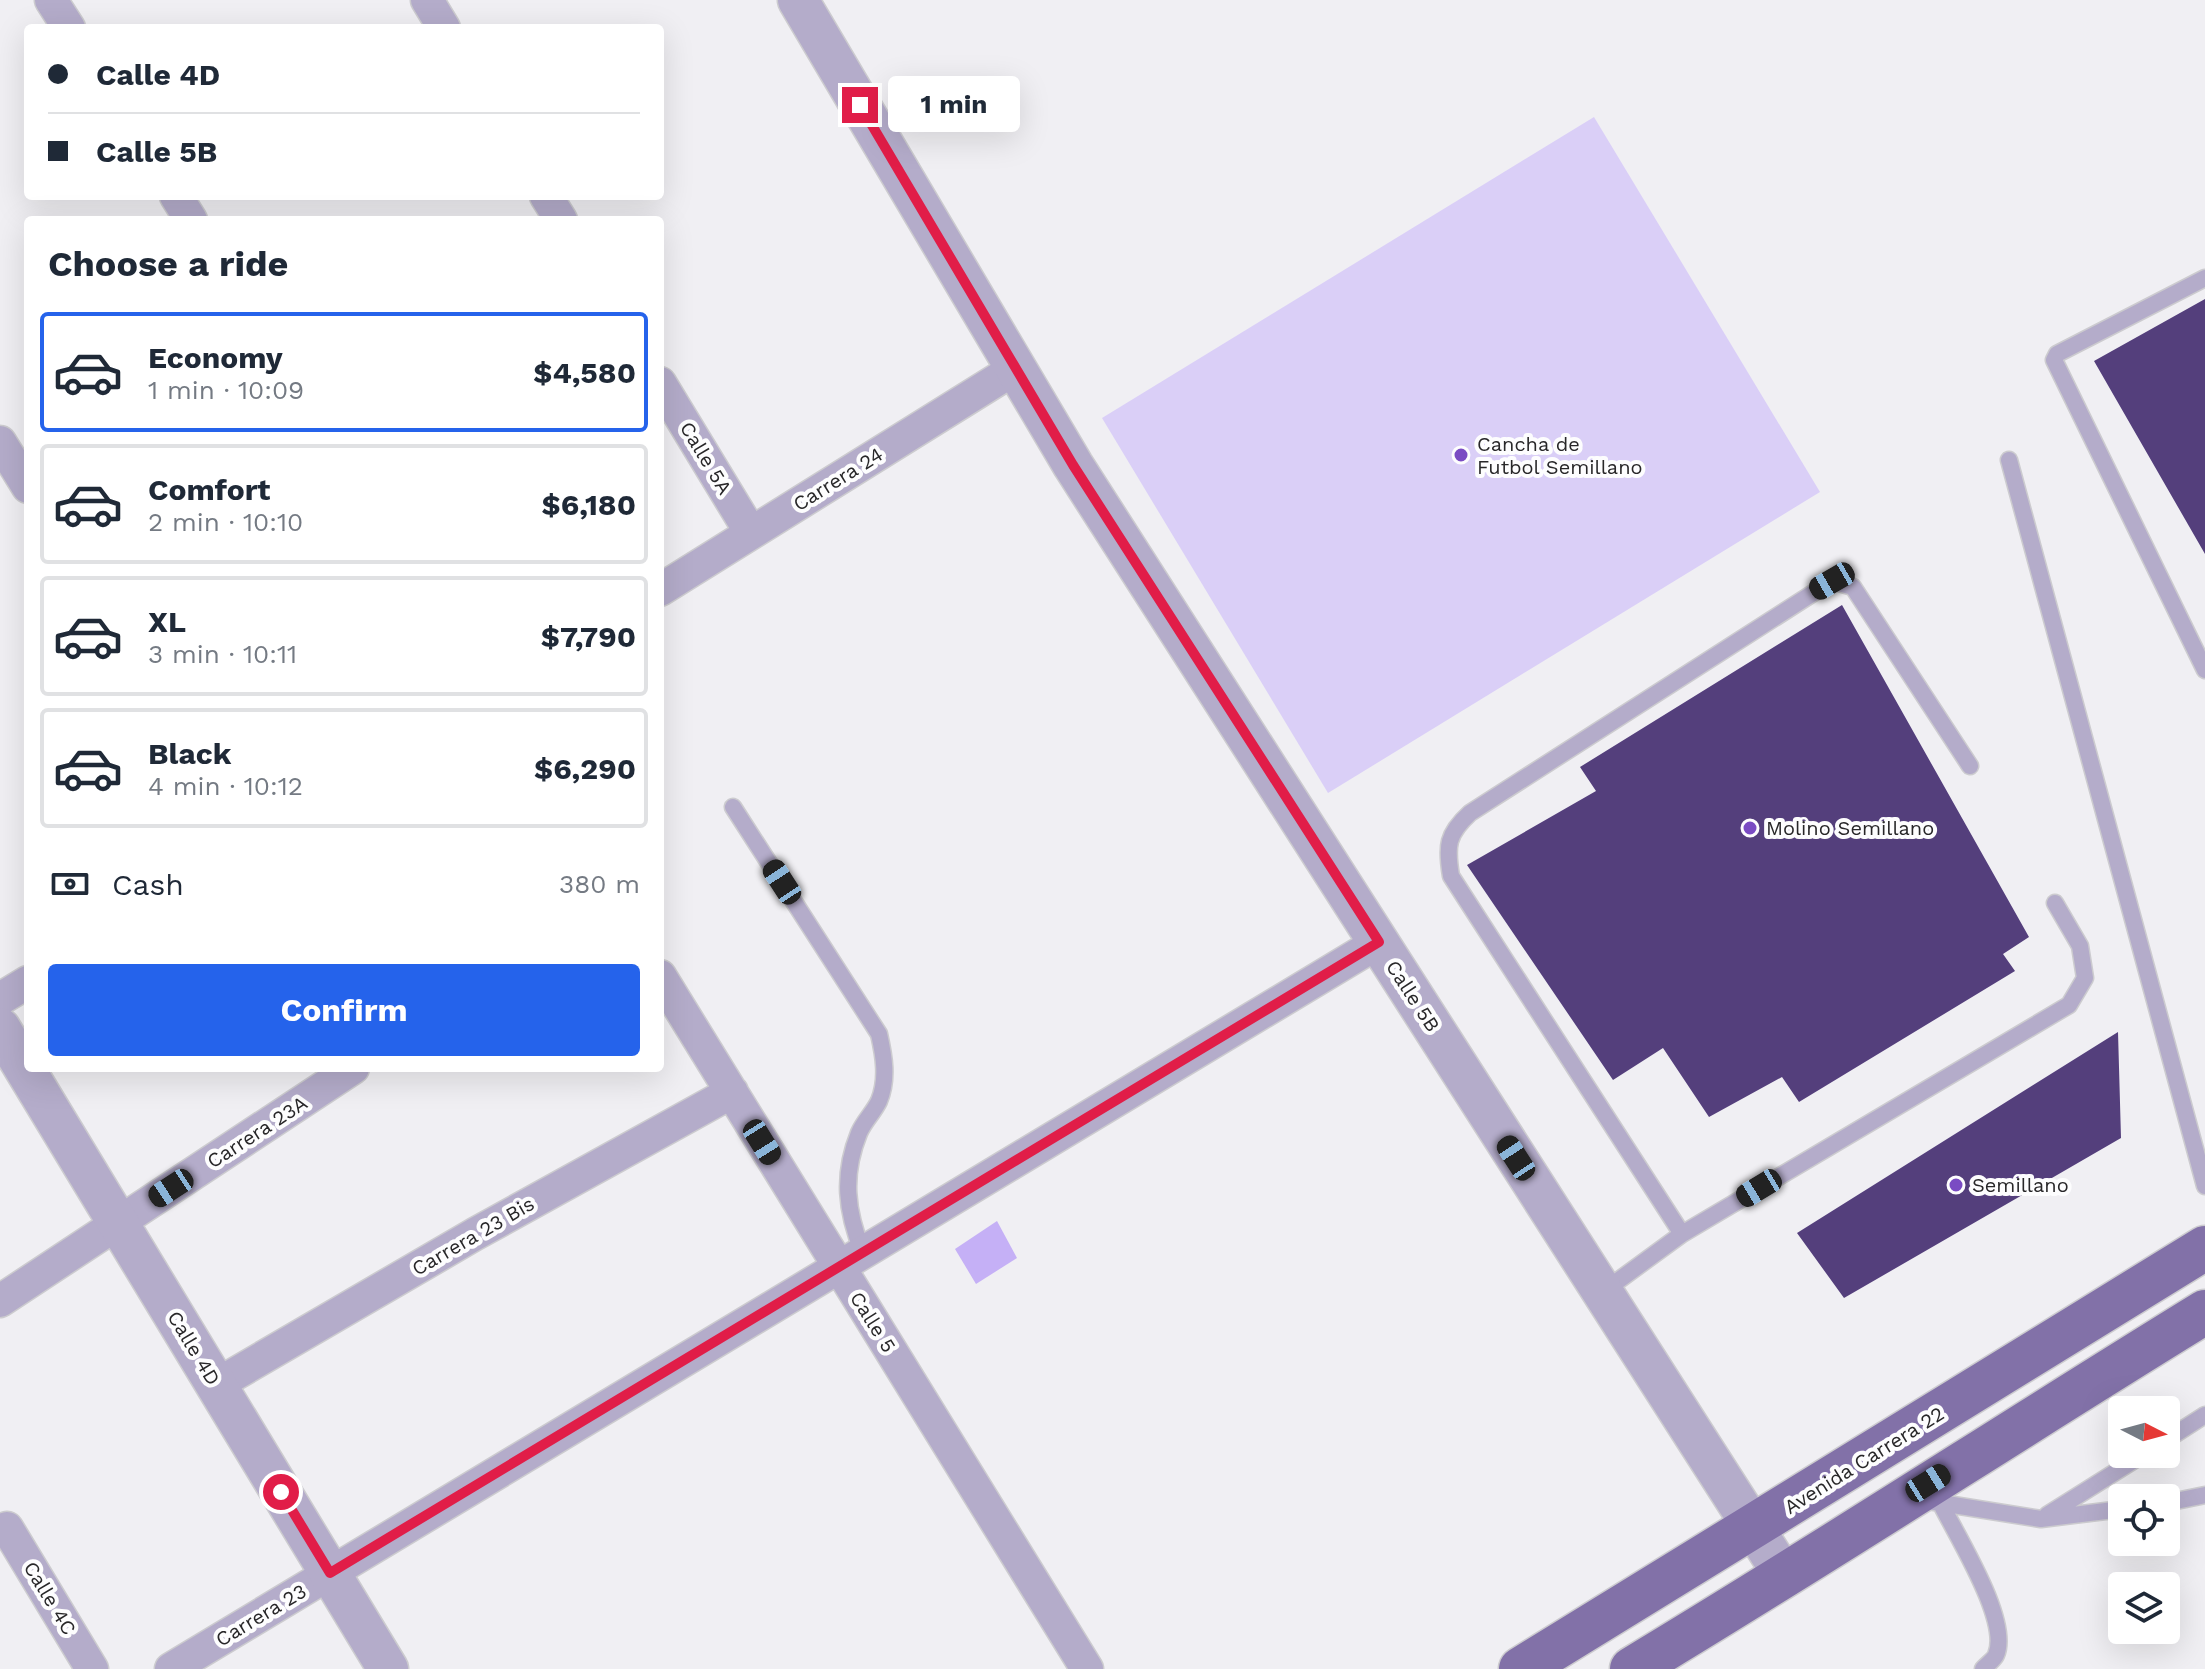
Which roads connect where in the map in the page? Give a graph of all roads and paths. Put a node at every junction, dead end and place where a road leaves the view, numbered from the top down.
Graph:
1 (51, 0) edge
2 (427, 0) edge
3 (798, 0) edge
4 (66, 24) edge
5 (442, 24) edge
6 (2205, 278) edge
7 (1016, 368) junction
8 (664, 390) edge
9 (0, 442) edge
10 (2009, 460) dead end
11 (24, 481) edge
12 (751, 533) junction
13 (664, 587) edge
14 (2205, 670) edge
15 (1970, 766) dead end
16 (733, 807) dead end
17 (2055, 903) dead end
18 (1379, 942) junction
19 (664, 982) edge
20 (24, 984) edge
21 (0, 999) edge
22 (0, 1028) edge
23 (24, 1068) edge
24 (27, 1072) edge
25 (347, 1072) edge
26 (732, 1092) junction
27 (2205, 1186) edge
28 (118, 1223) junction
29 (1682, 1234) junction
30 (2205, 1248) edge
31 (851, 1260) junction
32 (1603, 1292) junction
33 (0, 1301) edge
34 (2205, 1312) edge
35 (216, 1385) junction
36 (2205, 1415) edge
37 (2180, 1431) edge
38 (2122, 1468) edge
39 (2205, 1495) edge
40 (1921, 1500) junction
41 (2180, 1500) edge
42 (2108, 1511) edge
43 (2041, 1519) junction
44 (7, 1528) dead end
45 (1753, 1528) junction
46 (330, 1573) junction
47 (1785, 1577) junction
48 (92, 1669) edge
49 (171, 1669) edge
50 (388, 1669) edge
51 (1087, 1669) edge
52 (1521, 1669) edge
53 (1632, 1669) edge
54 (1983, 1669) edge

1 - 4 street
2 - 5 street
3 - 7 street, Calle 5B
6 - 14 lane
7 - 12 street, Carrera 24
7 - 18 street, Calle 5B
8 - 12 street, Calle 5A
9 - 11 street
10 - 27 lane
12 - 13 street, Carrera 24
15 - 29 lane
16 - 31 lane
17 - 29 lane
18 - 31 street, Carrera 23
18 - 32 street, Calle 5B
19 - 26 street, Calle 5
20 - 21 street
22 - 23 street, Calle 4D
24 - 28 street, Calle 4D
25 - 28 street, Carrera 23A
26 - 31 street, Calle 5
26 - 35 street, Carrera 23 Bis
28 - 33 street, Carrera 23A
28 - 35 street, Calle 4D
29 - 32 lane
30 - 45 main road, Avenida Carrera 22
31 - 46 street, Carrera 23
31 - 51 street, Calle 5
32 - 45 street, Calle 5B
34 - 40 main road
35 - 46 street, Calle 4D
36 - 37 lane
38 - 43 lane
39 - 41 lane
40 - 43 lane
40 - 47 main road
40 - 54 lane
42 - 43 lane
44 - 48 street, Calle 4C
45 - 47 street, Calle 5B
45 - 52 main road, Avenida Carrera 22
46 - 49 street, Carrera 23
46 - 50 street, Calle 4D
47 - 53 main road

